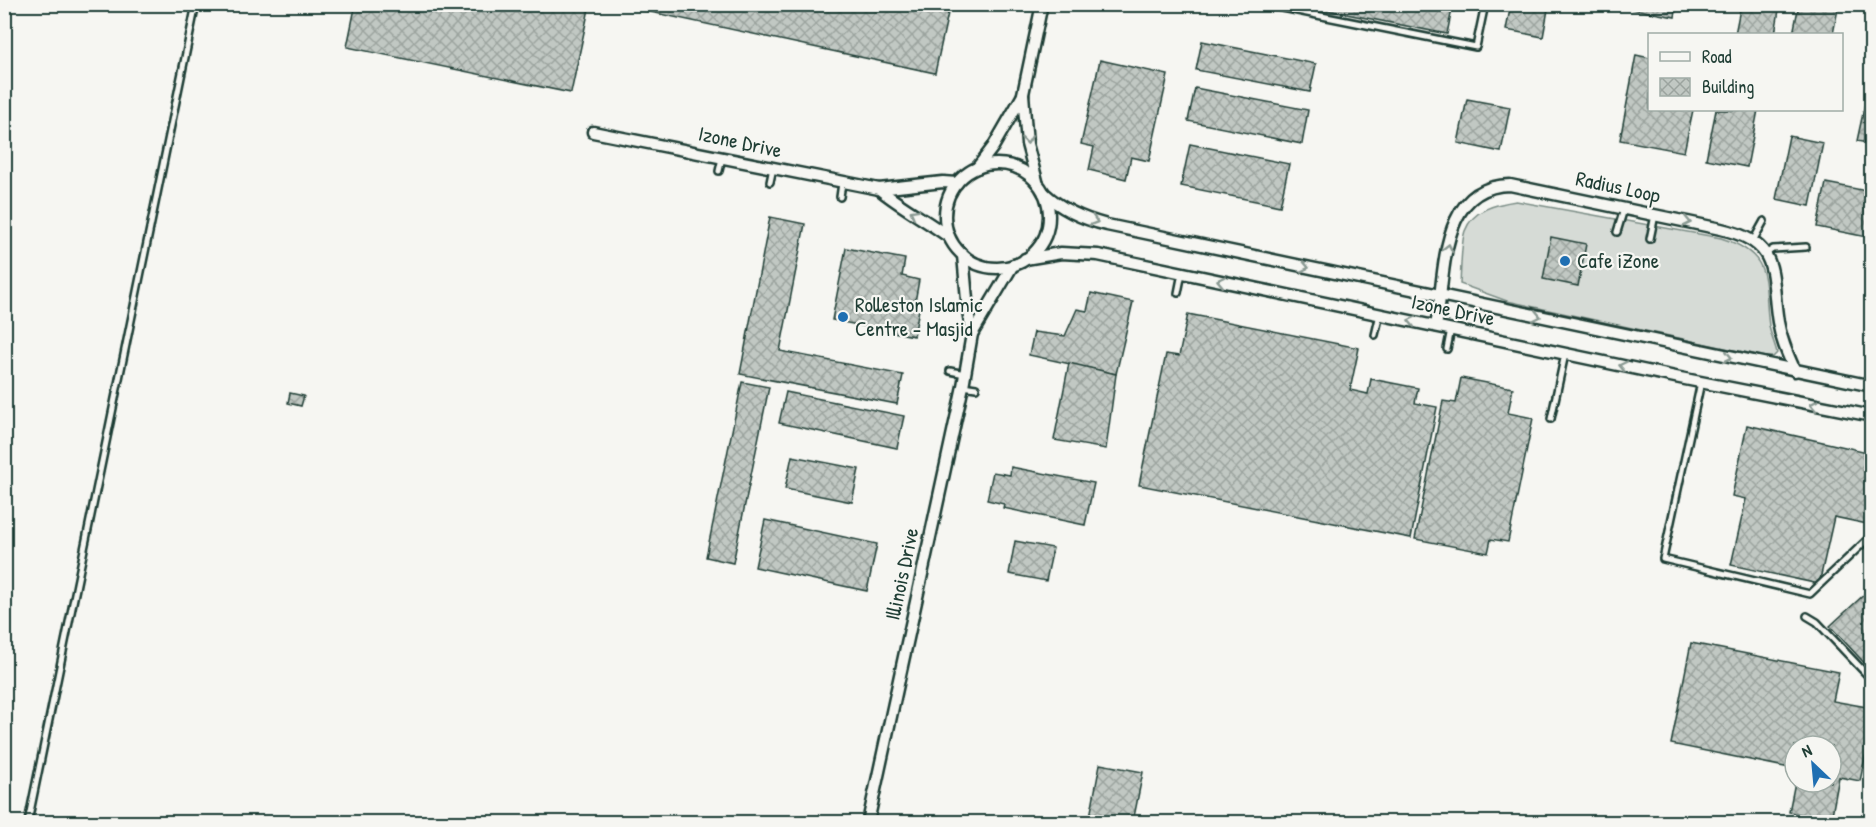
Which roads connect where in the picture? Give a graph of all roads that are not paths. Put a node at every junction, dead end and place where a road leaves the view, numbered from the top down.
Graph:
1 (196, 4) edge
2 (1041, 4) edge
3 (1262, 4) edge
4 (1485, 4) edge
5 (1023, 94) junction
6 (593, 132) dead end
7 (722, 158) junction
8 (773, 168) junction
9 (977, 168) junction
10 (719, 171) dead end
11 (771, 182) dead end
12 (842, 183) junction
13 (957, 183) junction
14 (879, 189) junction
15 (1041, 189) junction
16 (840, 197) dead end
17 (1624, 208) junction
18 (1655, 215) junction
19 (1764, 221) dead end
20 (1617, 232) dead end
21 (950, 237) junction
22 (1650, 239) dead end
23 (1753, 241) junction
24 (1806, 246) dead end
25 (1765, 254) junction
26 (963, 255) junction
27 (1025, 259) junction
28 (1013, 265) junction
29 (1182, 273) junction
30 (1178, 293) dead end
31 (1442, 296) junction
32 (1380, 314) junction
33 (1436, 326) junction
34 (1451, 329) junction
35 (972, 333) junction
36 (1375, 334) dead end
37 (1447, 349) dead end
38 (1565, 354) junction
39 (951, 371) dead end
40 (1795, 371) junction
41 (965, 374) junction
42 (1701, 382) junction
43 (963, 386) junction
44 (1872, 386) edge
45 (976, 388) dead end
46 (1872, 416) edge
47 (1551, 419) dead end
48 (1872, 535) edge
49 (1807, 616) dead end
50 (1872, 680) edge
51 (28, 822) edge
52 (868, 822) edge

1 - 51 lane
2 - 5 street
3 - 4 lane
5 - 9 street
5 -> 15 street
6 - 7 street, Izone Drive
7 - 8 street, Izone Drive
7 - 10 lane
8 - 11 lane
8 - 12 street, Izone Drive
9 - 13 street
9 - 15 street
12 - 14 street, Izone Drive
12 - 16 lane
13 - 14 street, Izone Drive
13 - 21 street
21 -> 14 street, Izone Drive
15 - 27 street
15 -> 31 street, Izone Drive
17 - 18 street, Radius Loop
17 - 20 lane
31 -> 17 street, Radius Loop
18 - 22 lane
18 -> 23 street, Radius Loop
19 - 23 lane
21 - 26 street
23 - 25 street, Radius Loop
24 - 25 lane
25 - 40 street, Radius Loop
26 - 28 street
26 - 35 street, Illinois Drive
27 - 28 street
27 - 29 street, Izone Drive
28 - 35 street, Illinois Drive
29 - 30 lane
32 -> 29 street, Izone Drive
31 - 33 street, Radius Loop
31 -> 40 street, Izone Drive
33 -> 32 street, Izone Drive
32 - 36 lane
33 - 34 street, Izone Drive
34 - 37 lane
34 - 38 street, Izone Drive
35 - 41 street, Illinois Drive
42 -> 38 street, Izone Drive
38 - 47 lane
39 - 41 lane
40 - 44 street, Izone Drive
41 - 43 street, Illinois Drive
46 -> 42 street, Izone Drive
42 - 48 lane
43 - 45 lane
43 - 52 street, Illinois Drive
49 - 50 lane

